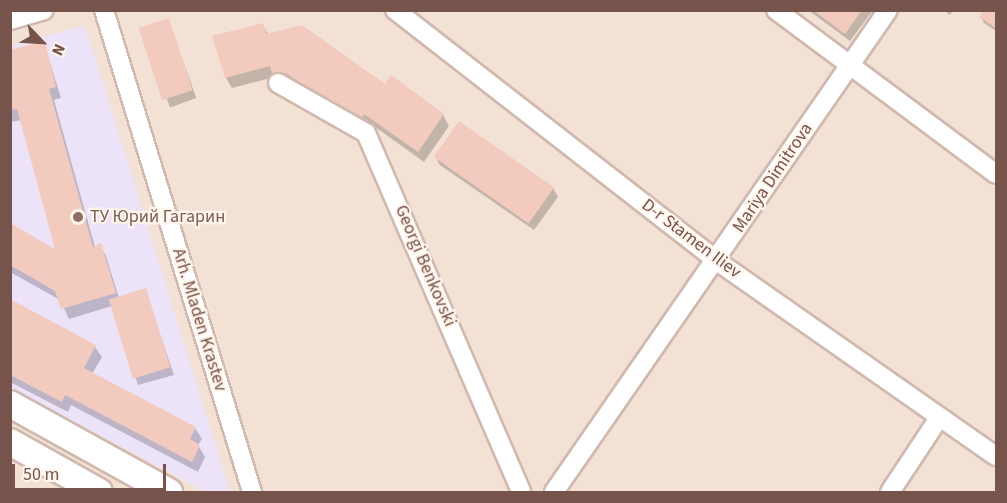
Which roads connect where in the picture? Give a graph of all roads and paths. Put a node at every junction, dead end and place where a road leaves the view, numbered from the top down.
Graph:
1 (44, 10) edge
2 (104, 10) edge
3 (395, 10) edge
4 (776, 10) edge
5 (888, 10) edge
6 (10, 20) edge
7 (850, 64) junction
8 (278, 83) dead end
9 (996, 174) edge
10 (717, 261) junction
11 (10, 404) edge
12 (939, 418) junction
13 (10, 442) edge
14 (996, 456) edge
15 (99, 492) edge
16 (169, 492) edge
17 (252, 492) edge
18 (521, 492) edge
19 (554, 492) edge
20 (890, 492) edge

1 - 6 street
2 - 17 street, Arh. Mladen Krastev
3 - 10 street, D-r Stamen Iliev
4 - 7 street
5 - 7 street, Mariya Dimitrova
7 - 9 street
7 - 10 street, Mariya Dimitrova
8 - 18 street, Georgi Benkovski
10 - 12 street, D-r Stamen Iliev
10 - 19 street, Mariya Dimitrova
11 - 16 main road
12 - 14 street, D-r Stamen Iliev
12 - 20 street
13 - 15 main road

